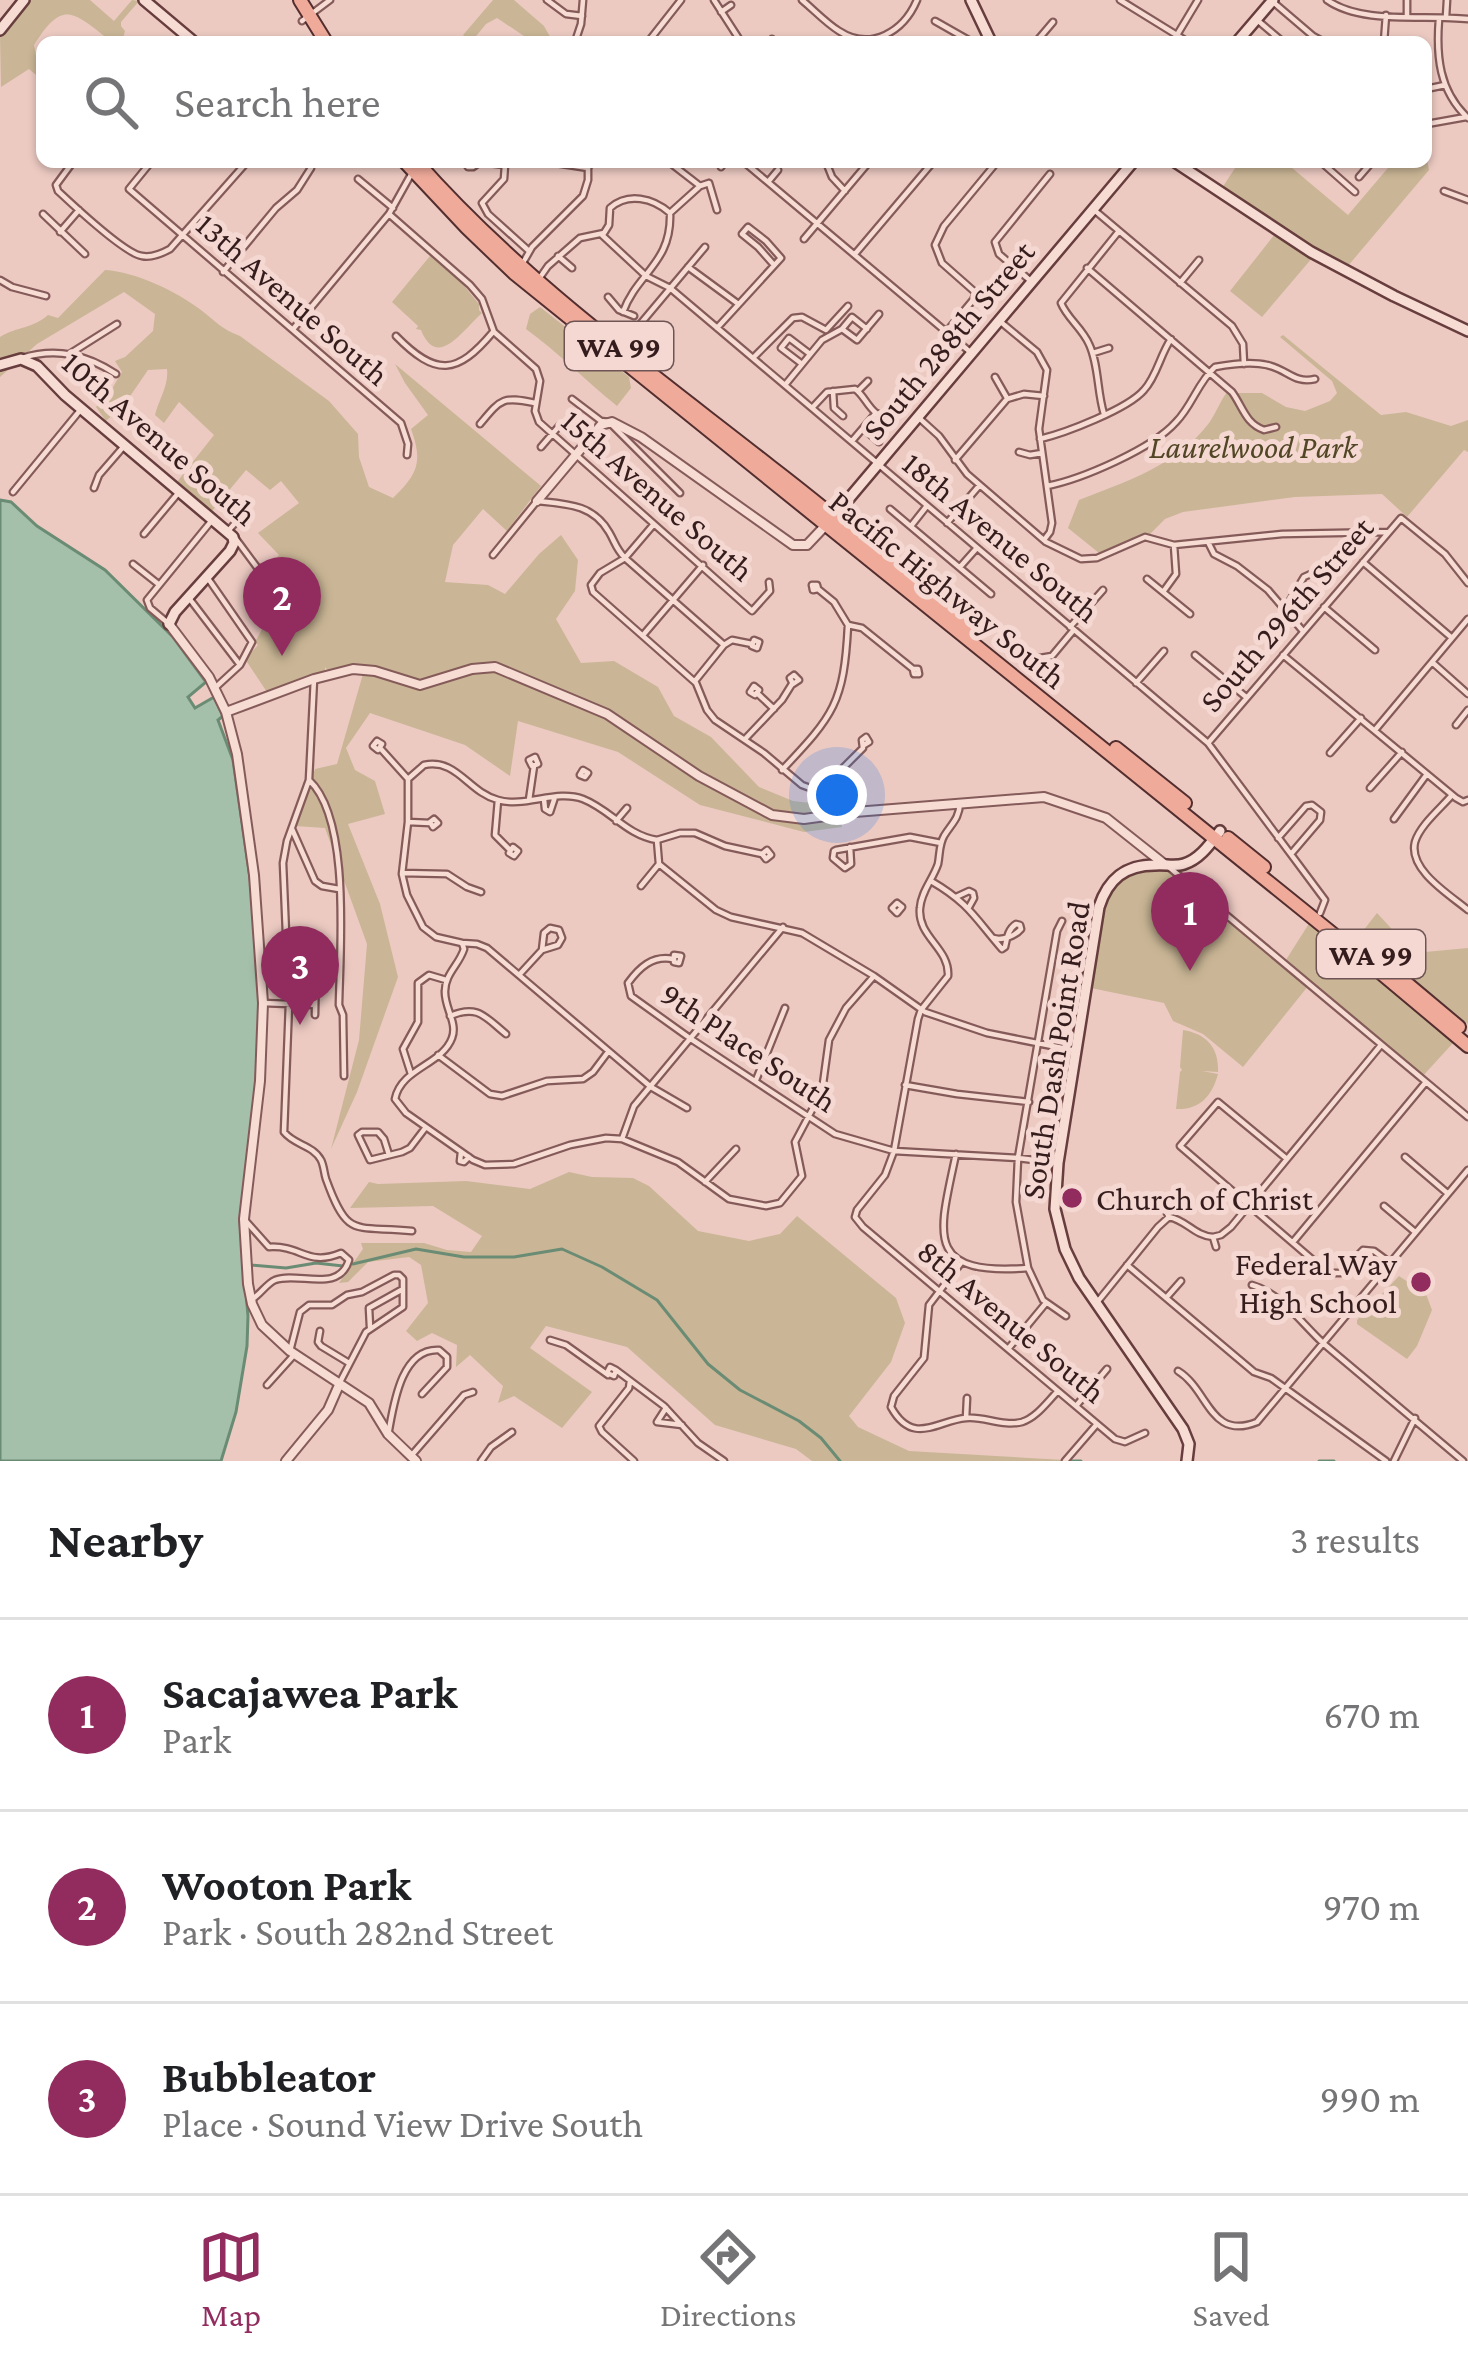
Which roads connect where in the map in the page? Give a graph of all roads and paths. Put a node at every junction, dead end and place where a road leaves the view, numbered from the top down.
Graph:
1 (24, 0) edge
2 (144, 0) edge
3 (290, 0) edge
4 (300, 0) edge
5 (330, 0) edge
6 (547, 0) edge
7 (583, 0) edge
8 (680, 0) edge
9 (714, 0) edge
10 (802, 0) edge
11 (916, 0) edge
12 (971, 0) edge
13 (1120, 0) edge
14 (1198, 0) edge
15 (1327, 0) edge
16 (1368, 0) edge
17 (1407, 0) edge
18 (1447, 0) edge
19 (1272, 1) edge
20 (158, 4) edge
21 (731, 5) dead end
22 (721, 12) junction
23 (1367, 14) junction
24 (1386, 15) junction
25 (582, 16) junction
26 (1406, 16) junction
27 (1443, 17) junction
28 (306, 19) junction
29 (1256, 19) junction
30 (1468, 19) edge
31 (935, 21) dead end
32 (1053, 22) dead end
33 (0, 30) edge
34 (1177, 35) joint
35 (183, 36) edge
36 (313, 36) edge
37 (321, 36) edge
38 (576, 36) edge
39 (653, 36) edge
40 (737, 36) edge
41 (852, 36) edge
42 (883, 36) edge
43 (961, 36) edge
44 (989, 36) edge
45 (1041, 36) edge
46 (1242, 36) edge
47 (1270, 36) edge
48 (1313, 36) edge
49 (1384, 36) edge
50 (1432, 54) edge
51 (1437, 54) junction
52 (1445, 85) junction
53 (1432, 88) edge
54 (1467, 118) edge
55 (1432, 123) edge
56 (68, 168) edge
57 (147, 168) edge
58 (242, 168) edge
59 (311, 168) dead end
60 (412, 168) edge
61 (417, 168) edge
62 (418, 168) edge
63 (505, 168) edge
64 (590, 168) edge
65 (679, 168) edge
66 (751, 168) edge
67 (829, 168) edge
68 (864, 168) edge
69 (928, 168) edge
70 (992, 168) edge
71 (1128, 168) edge
72 (1183, 168) edge
73 (1328, 168) edge
74 (1366, 168) edge
75 (778, 170) dead end
76 (1051, 174) dead end
77 (1359, 177) dead end
78 (358, 179) dead end
79 (700, 180) junction
80 (767, 182) junction
81 (845, 191) junction
82 (1444, 191) dead end
83 (1354, 192) dead end
84 (1468, 200) edge
85 (1093, 209) junction
86 (80, 210) junction
87 (717, 210) dead end
88 (391, 211) junction
89 (670, 213) junction
90 (43, 214) dead end
91 (817, 224) junction
92 (1119, 231) junction
93 (60, 232) junction
94 (602, 235) junction
95 (184, 236) junction
96 (477, 238) junction
97 (804, 239) dead end
98 (705, 248) dead end
99 (529, 251) junction
100 (85, 254) dead end
101 (854, 255) junction
102 (558, 256) junction
103 (1199, 260) dead end
104 (520, 265) junction
105 (775, 266) junction
106 (688, 267) junction
107 (572, 268) dead end
108 (1087, 268) junction
109 (223, 272) junction
110 (646, 276) junction
111 (0, 280) edge
112 (538, 280) junction
113 (1032, 282) junction
114 (1180, 283) junction
115 (670, 288) junction
116 (46, 296) dead end
117 (608, 297) dead end
118 (737, 303) junction
119 (848, 306) dead end
120 (623, 313) junction
121 (879, 314) dead end
122 (634, 316) dead end
123 (1000, 320) junction
124 (117, 324) dead end
125 (716, 328) junction
126 (294, 329) junction
127 (842, 329) junction
128 (867, 329) junction
129 (1468, 331) edge
130 (494, 332) junction
131 (946, 332) junction
132 (592, 335) junction
133 (396, 336) dead end
134 (1172, 339) junction
135 (620, 347) junction
136 (1108, 348) dead end
137 (972, 353) junction
138 (1093, 353) junction
139 (71, 354) junction
140 (810, 355) junction
141 (753, 358) junction
142 (17, 359) junction
143 (802, 364) junction
144 (1244, 364) junction
145 (0, 365) edge
146 (1209, 372) junction
147 (116, 374) dead end
148 (995, 376) dead end
149 (1315, 379) dead end
150 (868, 381) dead end
151 (785, 385) junction
152 (833, 391) junction
153 (858, 392) junction
154 (1044, 396) junction
155 (572, 399) dead end
156 (1007, 399) junction
157 (535, 403) junction
158 (896, 406) dead end
159 (82, 408) junction
160 (812, 408) junction
161 (876, 413) junction
162 (1104, 414) junction
163 (843, 416) dead end
164 (918, 418) junction
165 (609, 422) junction
166 (480, 424) dead end
167 (560, 425) dead end
168 (1276, 427) dead end
169 (862, 428) junction
170 (552, 434) junction
171 (1040, 439) junction
172 (852, 441) junction
173 (880, 442) dead end
174 (125, 445) junction
175 (541, 447) dead end
176 (1019, 452) dead end
177 (1042, 453) junction
178 (575, 454) junction
179 (407, 455) dead end
180 (955, 460) junction
181 (878, 464) junction
182 (980, 485) junction
183 (1046, 486) junction
184 (94, 488) dead end
185 (180, 491) junction
186 (13, 492) dead end
187 (680, 493) dead end
188 (537, 501) junction
189 (928, 506) junction
190 (890, 509) dead end
191 (244, 512) dead end
192 (213, 519) junction
193 (830, 521) junction
194 (947, 523) junction
195 (654, 524) junction
196 (910, 526) junction
197 (1388, 532) junction
198 (230, 533) junction
199 (144, 534) dead end
200 (1044, 540) junction
201 (1208, 542) junction
202 (1174, 545) junction
203 (976, 548) junction
204 (493, 555) dead end
205 (625, 557) junction
206 (1363, 562) junction
207 (133, 564) dead end
208 (703, 565) junction
209 (961, 567) junction
210 (1324, 568) dead end
211 (259, 570) dead end
212 (207, 578) junction
213 (1147, 579) dead end
214 (769, 582) dead end
215 (1468, 584) edge
216 (159, 585) junction
217 (818, 589) dead end
218 (1103, 590) dead end
219 (1163, 592) junction
220 (991, 594) dead end
221 (189, 598) junction
222 (673, 601) junction
223 (1286, 607) junction
224 (1324, 607) junction
225 (1190, 614) dead end
226 (1468, 619) edge
227 (169, 624) junction
228 (848, 625) junction
229 (1072, 629) junction
230 (1304, 631) junction
231 (643, 636) junction
232 (1452, 638) junction
233 (752, 644) dead end
234 (724, 645) junction
235 (1375, 650) dead end
236 (1164, 651) dead end
237 (1195, 655) dead end
238 (1283, 655) junction
239 (1432, 662) junction
240 (239, 665) junction
241 (914, 669) dead end
242 (1029, 676) junction
243 (314, 679) junction
244 (694, 681) junction
245 (1136, 683) junction
246 (792, 684) dead end
247 (215, 688) junction
248 (758, 694) dead end
249 (1468, 694) edge
250 (1246, 698) junction
251 (774, 709) junction
252 (1468, 710) edge
253 (226, 712) junction
254 (1361, 718) junction
255 (1456, 725) dead end
256 (1375, 730) junction
257 (745, 740) junction
258 (1208, 742) junction
259 (865, 745) dead end
260 (381, 748) dead end
261 (1402, 752) junction
262 (1330, 753) dead end
263 (534, 766) dead end
264 (782, 770) junction
265 (1427, 774) junction
266 (408, 779) junction
267 (309, 780) junction
268 (1370, 788) dead end
269 (836, 789) junction
270 (1452, 795) junction
271 (555, 797) junction
272 (544, 799) junction
273 (498, 800) junction
274 (529, 800) junction
275 (1465, 801) edge
276 (960, 803) junction
277 (627, 808) dead end
278 (855, 812) junction
279 (1394, 819) dead end
280 (616, 821) junction
281 (408, 822) junction
282 (430, 823) dead end
283 (292, 829) junction
284 (1217, 835) junction
285 (1278, 838) junction
286 (657, 840) junction
287 (940, 843) junction
288 (850, 848) dead end
289 (510, 850) dead end
290 (762, 854) dead end
291 (1291, 854) junction
292 (659, 865) junction
293 (1165, 865) junction
294 (402, 873) junction
295 (931, 880) junction
296 (641, 886) dead end
297 (338, 889) junction
298 (481, 892) dead end
299 (956, 897) junction
300 (1288, 897) junction
301 (902, 907) dead end
302 (969, 907) junction
303 (920, 908) junction
304 (1468, 910) edge
305 (1320, 913) junction
306 (1062, 921) dead end
307 (783, 926) junction
308 (993, 938) junction
309 (462, 943) junction
310 (542, 950) dead end
311 (316, 959) dead end
312 (673, 959) dead end
313 (520, 975) junction
314 (874, 976) junction
315 (446, 980) junction
316 (263, 1003) junction
317 (290, 1004) junction
318 (315, 1005) junction
319 (785, 1008) dead end
320 (921, 1010) junction
321 (315, 1015) dead end
322 (450, 1016) junction
323 (506, 1034) dead end
324 (1468, 1035) edge
325 (691, 1039) junction
326 (1038, 1043) junction
327 (1382, 1045) junction
328 (1468, 1046) edge
329 (1075, 1050) junction
330 (608, 1052) junction
331 (438, 1055) junction
332 (411, 1074) junction
333 (344, 1076) dead end
334 (755, 1081) junction
335 (1426, 1082) junction
336 (905, 1084) junction
337 (651, 1087) junction
338 (1029, 1102) junction
339 (687, 1108) dead end
340 (808, 1118) junction
341 (1468, 1118) edge
342 (425, 1127) junction
343 (622, 1139) junction
344 (736, 1149) dead end
345 (894, 1151) junction
346 (956, 1154) junction
347 (389, 1155) junction
348 (1405, 1157) dead end
349 (1018, 1158) junction
350 (1287, 1159) junction
351 (1058, 1163) junction
352 (1468, 1170) edge
353 (705, 1182) junction
354 (1448, 1194) junction
355 (1162, 1203) dead end
356 (1384, 1205) dead end
357 (1248, 1206) junction
358 (1168, 1217) junction
359 (248, 1230) junction
360 (412, 1231) dead end
361 (1415, 1232) junction
362 (1213, 1237) junction
363 (1293, 1242) junction
364 (1130, 1243) dead end
365 (1216, 1247) dead end
366 (1139, 1250) junction
367 (962, 1263) junction
368 (1389, 1263) junction
369 (1126, 1265) junction
370 (1028, 1268) junction
371 (1181, 1281) dead end
372 (1252, 1285) dead end
373 (403, 1289) junction
374 (939, 1291) junction
375 (1166, 1298) junction
376 (250, 1300) junction
377 (1046, 1303) junction
378 (1096, 1303) junction
379 (1066, 1316) dead end
380 (370, 1328) junction
381 (320, 1331) dead end
382 (550, 1340) dead end
383 (1324, 1344) junction
384 (1008, 1349) junction
385 (292, 1353) junction
386 (349, 1363) junction
387 (1107, 1369) dead end
388 (1178, 1370) dead end
389 (320, 1372) junction
390 (630, 1381) junction
391 (267, 1384) dead end
392 (339, 1385) junction
393 (1284, 1390) junction
394 (1058, 1391) junction
395 (473, 1392) dead end
396 (422, 1394) dead end
397 (334, 1396) junction
398 (967, 1398) dead end
399 (1076, 1406) junction
400 (666, 1408) junction
401 (966, 1418) junction
402 (1415, 1418) junction
403 (1096, 1424) junction
404 (682, 1425) junction
405 (512, 1432) dead end
406 (1145, 1433) dead end
407 (388, 1434) junction
408 (413, 1459) edge
409 (718, 1460) edge
410 (286, 1461) edge
411 (481, 1461) edge
412 (634, 1461) edge
413 (1064, 1461) edge
414 (1186, 1461) edge
415 (1390, 1461) edge
416 (1463, 1461) edge

1 - 33 main road
2 - 20 main road
3 - 28 main road
4 - 28 main road
5 - 28 street
6 - 25 street
7 - 25 street
8 - 39 street
9 - 22 street
10 - 41 street
11 - 42 street
12 - 44 main road
13 - 34 street
14 - 34 street
15 - 23 street
16 - 23 street
17 - 26 street
18 - 27 street
19 - 29 main road
19 - 48 street
20 - 35 main road
21 - 22 street
22 - 40 street
23 - 24 street
24 - 26 street
24 - 49 street
25 - 38 street
26 - 27 street
27 - 30 street
27 - 51 street
28 - 36 main road
28 - 37 main road
29 - 46 main road
29 - 47 street
31 - 43 street
32 - 45 street
50 - 51 street
51 - 52 street
52 - 53 street
52 - 54 street
54 - 55 street
56 - 86 street
57 - 95 street, 13th Avenue South
58 - 95 street
59 - 109 street
60 - 88 street
61 - 96 main road, Pacific Highway South / WA 99
62 - 104 main road, Pacific Highway South / WA 99
63 - 99 street
64 - 99 street
65 - 79 street
66 - 80 street
67 - 81 street
68 - 81 street
69 - 101 street
70 - 131 street
71 - 85 main road, South 288th Street
72 - 129 main road
73 - 83 street
74 - 77 street
75 - 80 street
76 - 113 street
78 - 88 street, 15th Avenue South
79 - 87 street
79 - 89 street
80 - 91 street
81 - 91 street
82 - 84 street
85 - 92 street
85 - 113 main road, South 288th Street
86 - 93 street
86 - 95 street
88 - 126 street
88 - 130 street, 15th Avenue South
89 - 94 street
89 - 110 street
90 - 93 street
91 - 97 street
91 - 101 street
92 - 108 street
92 - 114 street
93 - 100 street
94 - 102 street
94 - 110 street, 18th Avenue South
95 - 109 street, 13th Avenue South
96 - 104 main road
96 - 132 main road, Pacific Highway South / WA 99
98 - 106 street
99 - 104 street
101 - 131 street
102 - 107 street
102 - 112 street
103 - 114 street
104 - 112 main road, Pacific Highway South / WA 99
105 - 105 street
105 - 118 street
106 - 115 street
106 - 118 street
108 - 134 street
108 - 138 street
109 - 126 street, 13th Avenue South
110 - 115 street, 18th Avenue South
110 - 120 street
111 - 116 street
112 - 135 main road, Pacific Highway South / WA 99
113 - 123 main road, South 288th Street
114 - 144 street
115 - 125 street, 18th Avenue South
115 - 135 street
117 - 120 street
118 - 125 street
119 - 141 street
120 - 122 street
121 - 128 street
123 - 137 main road, South 288th Street
123 - 154 street
124 - 139 street
125 - 141 street, 18th Avenue South
126 - 179 street, 13th Avenue South
127 - 128 street
127 - 128 street
127 - 140 street
130 - 133 street
130 - 157 street, 15th Avenue South
131 - 137 street
132 - 135 main road
132 - 193 main road, Pacific Highway South / WA 99
134 - 146 street
134 - 162 street
135 - 193 main road, Pacific Highway South / WA 99
136 - 138 street
137 - 164 main road, South 288th Street
138 - 162 street
139 - 142 street
139 - 147 street
140 - 143 street
140 - 143 street
141 - 151 street, 18th Avenue South
142 - 145 main road
142 - 159 main road, 10th Avenue South
143 - 151 street
144 - 146 street
144 - 149 street
146 - 168 street
146 - 183 street
148 - 156 street
150 - 153 street
151 - 160 street, 18th Avenue South
152 - 153 street
152 - 160 street
152 - 163 street
153 - 161 street
154 - 156 street
154 - 171 street
155 - 165 street
156 - 180 street
157 - 166 street
157 - 170 street, 15th Avenue South
158 - 161 street
159 - 174 main road, 10th Avenue South
159 - 186 street
160 - 172 street, 18th Avenue South
161 - 169 street
162 - 171 street
164 - 180 street
164 - 181 main road, South 288th Street
165 - 178 street
165 - 187 street
165 - 193 street, South 288th Street
167 - 170 street
169 - 172 street
169 - 173 street
170 - 175 street
170 - 178 street, 15th Avenue South
171 - 177 street
172 - 181 street, 18th Avenue South
174 - 184 street
174 - 185 main road, 10th Avenue South
176 - 177 street
177 - 183 street
178 - 188 street
178 - 195 street, 15th Avenue South
180 - 182 street
181 - 189 street, 18th Avenue South
181 - 193 main road, South 288th Street
182 - 194 street
182 - 200 street
183 - 200 street
185 - 192 main road, 10th Avenue South
185 - 199 street
188 - 204 street
188 - 205 street
189 - 194 street, 18th Avenue South
189 - 196 street
190 - 196 street
191 - 198 street
192 - 198 main road, 10th Avenue South
192 - 216 street
193 - 242 main road, Pacific Highway South / WA 99
193 - 242 main road, Pacific Highway South / WA 99
194 - 203 street, 18th Avenue South
195 - 205 street
195 - 208 street, 15th Avenue South
196 - 209 street
197 - 201 street
197 - 206 street, South 296th Street
197 - 215 street, South 296th Street
198 - 211 street, 10th Avenue South
198 - 212 main road
200 - 202 street
201 - 202 street
201 - 223 street
202 - 219 street
203 - 209 street
203 - 229 street, 18th Avenue South
205 - 222 street
205 - 231 street
206 - 224 street, South 296th Street
206 - 232 street
207 - 216 street
208 - 214 street, 15th Avenue South
208 - 222 street
209 - 220 street
210 - 223 street
212 - 221 main road
212 - 240 street
213 - 219 street
216 - 227 street
217 - 228 street
218 - 229 street
219 - 225 street
221 - 227 main road
221 - 240 street
222 - 231 street
222 - 234 street
223 - 230 street
224 - 230 street, South 296th Street
224 - 235 street
226 - 232 street
227 - 247 street
228 - 241 street
228 - 264 street
229 - 242 street
229 - 245 street, 18th Avenue South
230 - 238 street, South 296th Street
231 - 244 street
232 - 239 street
233 - 234 street
234 - 244 street
236 - 245 street
237 - 250 street
238 - 250 street, South 296th Street
238 - 254 street
239 - 249 street
239 - 256 street
240 - 247 street
242 - 284 main road, Pacific Highway South / WA 99
242 - 284 main road, Pacific Highway South / WA 99
243 - 253 street
243 - 267 street
243 - 278 street
244 - 257 street
245 - 258 street, 18th Avenue South
246 - 251 street
247 - 253 street
248 - 251 street
250 - 258 street, South 296th Street
251 - 257 street
252 - 255 street
253 - 316 street
254 - 256 street
254 - 262 street
256 - 261 street
257 - 264 street
258 - 285 street, 18th Avenue South
259 - 269 street
260 - 266 street
261 - 265 street
261 - 268 street
263 - 274 street
264 - 269 street
265 - 270 street
265 - 279 street
266 - 273 street
266 - 281 street
267 - 283 street
267 - 297 street
269 - 278 street
270 - 275 street
270 - 304 street
271 - 272 street
271 - 272 street
271 - 280 street
272 - 274 street
273 - 274 street
273 - 289 street
276 - 278 street
276 - 287 street
276 - 293 street
277 - 280 street
280 - 286 street
281 - 282 street
281 - 294 street
283 - 297 street
283 - 317 street
284 - 293 main road, South Dash Point Road
284 - 300 main road, Pacific Highway South / WA 99
284 - 305 main road, Pacific Highway South / WA 99
285 - 291 street, 18th Avenue South
285 - 291 street
286 - 290 street
286 - 292 street
287 - 288 street
287 - 295 street
291 - 305 street, 18th Avenue South
292 - 296 street
292 - 307 street
293 - 327 street
293 - 329 main road, South Dash Point Road
294 - 298 street
294 - 309 street
295 - 299 street
295 - 303 street
297 - 333 street
299 - 302 street
299 - 302 street
300 - 305 main road
300 - 328 main road, Pacific Highway South / WA 99
301 - 303 street
302 - 308 street
303 - 320 street
305 - 324 main road, Pacific Highway South / WA 99
306 - 326 street
307 - 314 street
307 - 325 street
308 - 308 street
309 - 313 street
309 - 315 street
310 - 313 street
311 - 318 street
312 - 325 street, 9th Place South
313 - 330 street
314 - 320 street
314 - 340 street
315 - 322 street
315 - 332 street
316 - 317 street
316 - 359 street
317 - 318 street
317 - 360 street
318 - 321 street
319 - 334 street
320 - 326 street
320 - 336 street
322 - 323 street
322 - 331 street
325 - 334 street, 9th Place South
325 - 337 street
326 - 329 street
326 - 338 street
327 - 335 street
327 - 350 street
329 - 351 main road, South Dash Point Road
330 - 331 street
330 - 337 street
331 - 332 street
332 - 342 street
334 - 340 street, 9th Place South
335 - 341 street
335 - 363 street
336 - 338 street
336 - 345 street
337 - 339 street
337 - 343 street
338 - 349 street
340 - 345 street, 9th Place South
340 - 353 street
342 - 343 street
342 - 347 street
343 - 353 street
344 - 353 street
345 - 346 street, 9th Place South
345 - 374 street, 8th Avenue South
346 - 349 street, 9th Place South
346 - 367 street
347 - 347 street
348 - 354 street
349 - 351 street, 9th Place South
349 - 370 street
350 - 357 street
350 - 357 street
351 - 378 main road, South Dash Point Road
352 - 354 street
354 - 361 street
355 - 358 street
356 - 361 street
357 - 362 street
357 - 363 street
358 - 362 street
358 - 366 street
359 - 376 street
359 - 376 street
361 - 368 street
362 - 365 street
363 - 368 street
364 - 366 street
366 - 369 street
367 - 370 street
367 - 374 street
368 - 383 street
369 - 375 street
369 - 378 street
370 - 377 street
371 - 375 street
372 - 383 street
373 - 380 street
373 - 380 street
373 - 385 street
374 - 384 street, 8th Avenue South
374 - 401 street
375 - 393 street
376 - 385 street
377 - 379 street
377 - 384 street
378 - 414 main road, South Dash Point Road
380 - 386 street
381 - 386 street
382 - 390 street
383 - 393 street
383 - 402 street
384 - 394 street, 8th Avenue South
385 - 389 street
385 - 391 street
386 - 392 street
387 - 399 street
388 - 393 street
389 - 392 street
389 - 397 street
390 - 400 street
390 - 412 street
392 - 397 street
392 - 407 street
393 - 415 street
394 - 399 street, 8th Avenue South
394 - 401 street
395 - 408 street
396 - 407 street
397 - 410 street
398 - 401 street
399 - 403 street, 8th Avenue South
400 - 404 street
400 - 404 street
402 - 415 street
402 - 416 street
403 - 406 street, 8th Avenue South
403 - 413 street
404 - 409 street
405 - 411 street
407 - 408 street

